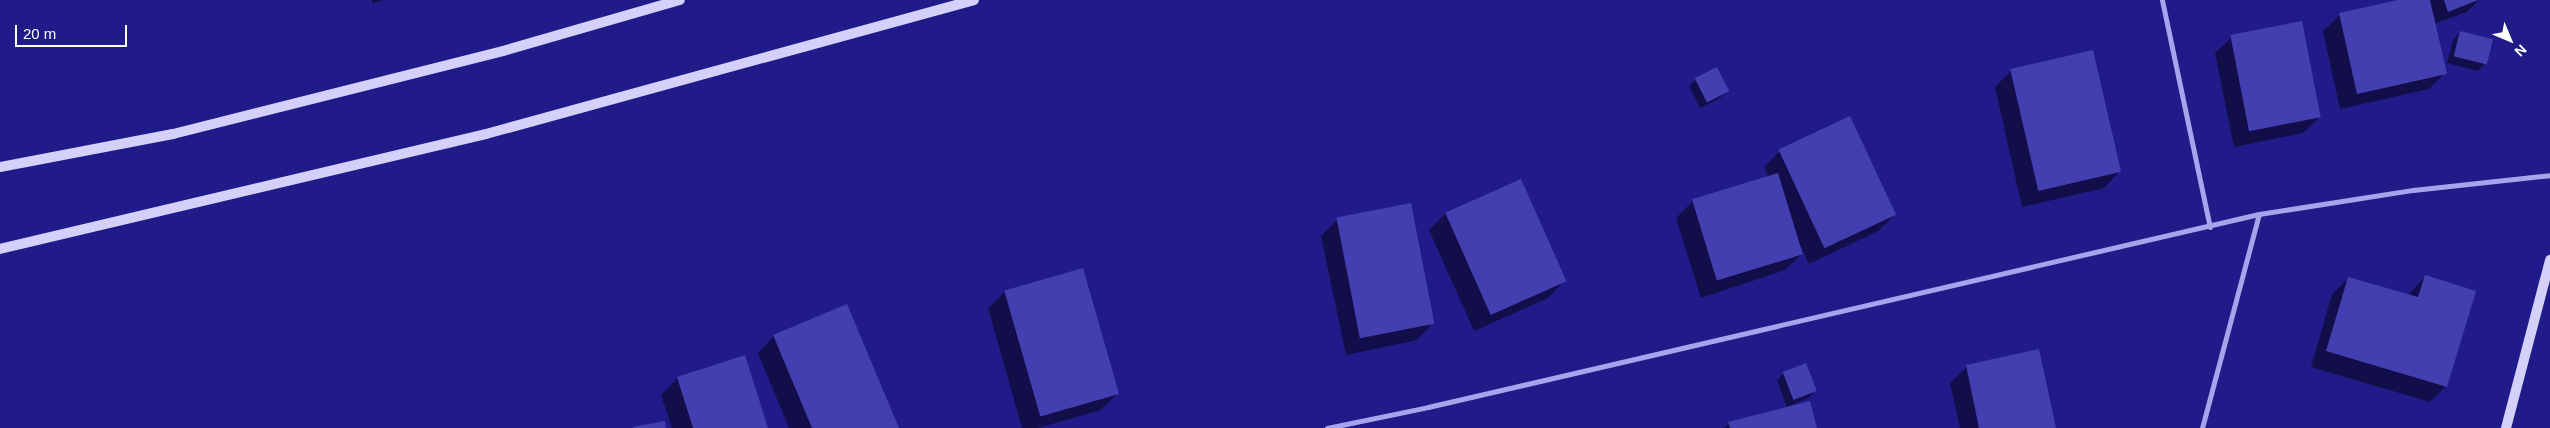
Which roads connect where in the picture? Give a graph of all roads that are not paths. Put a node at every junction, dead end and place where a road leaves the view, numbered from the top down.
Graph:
1 (680, 0) edge
2 (974, 0) edge
3 (2162, 0) edge
4 (0, 167) edge
5 (2550, 175) edge
6 (2259, 214) junction
7 (2210, 226) junction
8 (0, 249) edge
9 (2550, 260) edge
10 (1327, 428) edge
11 (2202, 428) edge
12 (2506, 428) edge

1 - 4 main road
2 - 8 main road
3 - 7 street
5 - 6 street
6 - 7 street
6 - 11 street
7 - 10 street
9 - 12 main road

